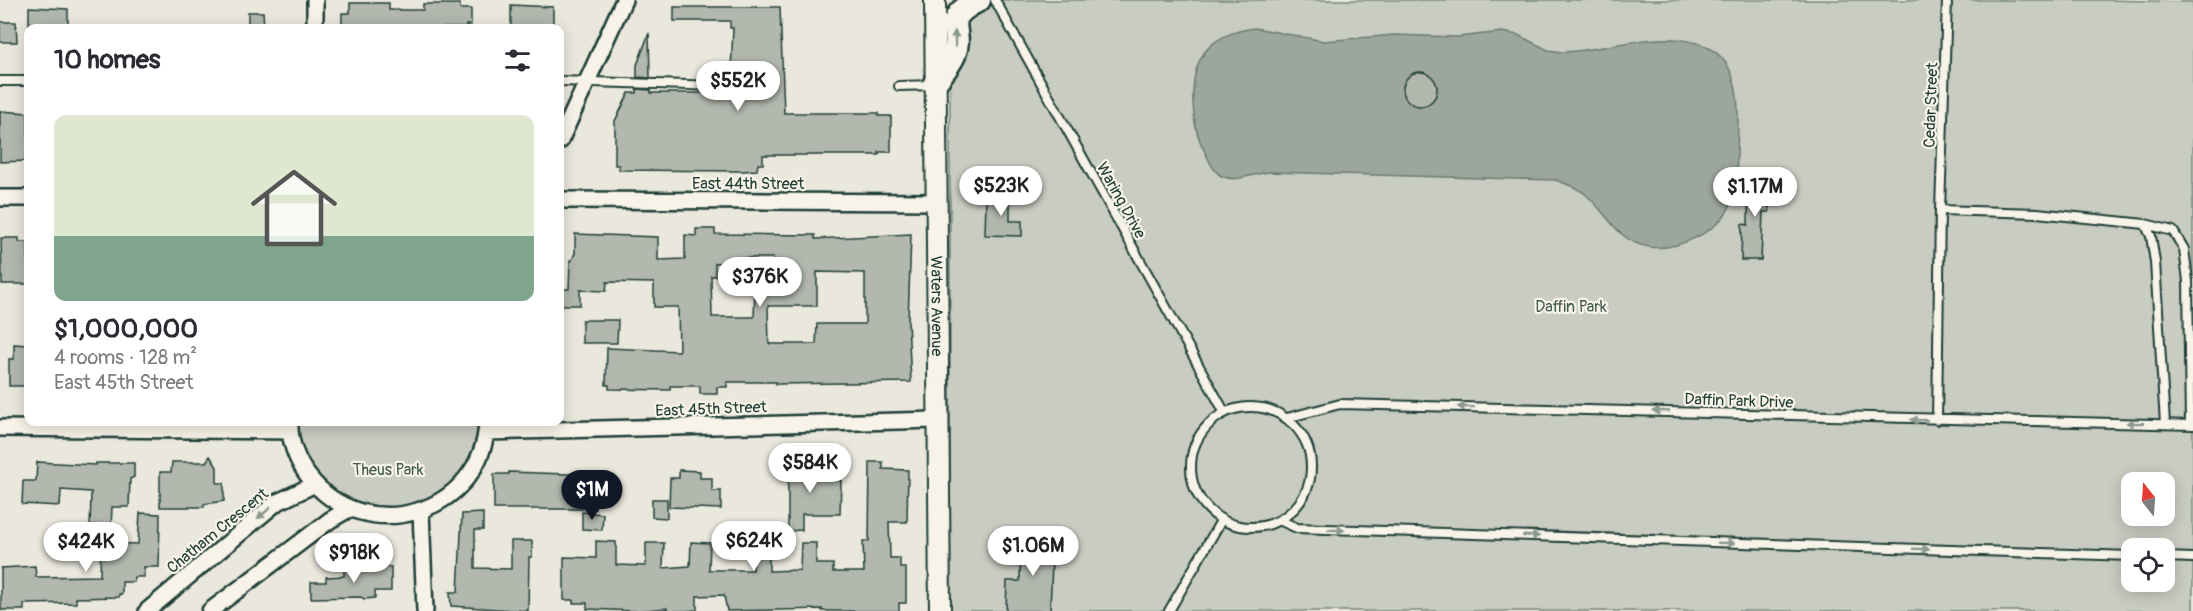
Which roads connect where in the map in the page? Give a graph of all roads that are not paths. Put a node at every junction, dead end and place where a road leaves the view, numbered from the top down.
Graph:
1 (315, 0) edge
2 (624, 0) edge
3 (935, 0) edge
4 (979, 0) edge
5 (995, 0) edge
6 (1947, 0) edge
7 (315, 24) edge
8 (0, 81) edge
9 (24, 81) edge
10 (564, 81) edge
11 (588, 81) junction
12 (935, 84) junction
13 (720, 86) dead end
14 (899, 86) dead end
15 (564, 132) edge
16 (0, 198) edge
17 (24, 198) edge
18 (564, 200) edge
19 (936, 202) junction
20 (1940, 210) junction
21 (2145, 224) junction
22 (1225, 413) junction
23 (1287, 418) junction
24 (937, 420) junction
25 (1937, 420) junction
26 (2165, 424) junction
27 (2192, 424) edge
28 (290, 426) edge
29 (551, 426) edge
30 (564, 426) edge
31 (487, 427) edge
32 (0, 428) edge
33 (315, 484) junction
34 (349, 509) junction
35 (421, 511) junction
36 (1222, 519) junction
37 (1279, 520) junction
38 (2121, 556) edge
39 (2175, 557) edge
40 (2193, 558) edge
41 (147, 611) edge
42 (210, 611) edge
43 (425, 611) edge
44 (940, 611) edge
45 (1169, 611) edge

1 - 7 street
2 - 11 street
3 - 12 main road, Waters Avenue
12 -> 4 main road
5 - 22 lane, Waring Drive
6 - 20 lane, Cedar Street
8 - 9 lane
10 - 11 lane
11 - 13 lane
11 - 15 street
12 - 14 lane
12 - 19 main road, Waters Avenue
16 - 17 street
18 - 19 street, East 44th Street
19 - 24 main road, Waters Avenue
20 - 21 lane
20 - 25 lane, Cedar Street
21 - 26 lane
21 - 27 lane
22 - 23 lane
22 - 36 lane
25 -> 23 lane, Daffin Park Drive
23 - 37 lane
24 - 30 street, East 45th Street
24 - 44 main road, Waters Avenue
26 -> 25 lane, Daffin Park Drive
26 - 27 lane, Daffin Park Drive
28 - 32 street
28 - 33 street
29 - 31 street, East 45th Street
31 - 35 street
33 - 34 street
33 -> 41 street, Chatham Crescent
34 - 35 street
34 - 42 street
35 - 43 street
36 - 37 lane
36 - 45 lane
37 -> 38 lane
39 - 40 lane

